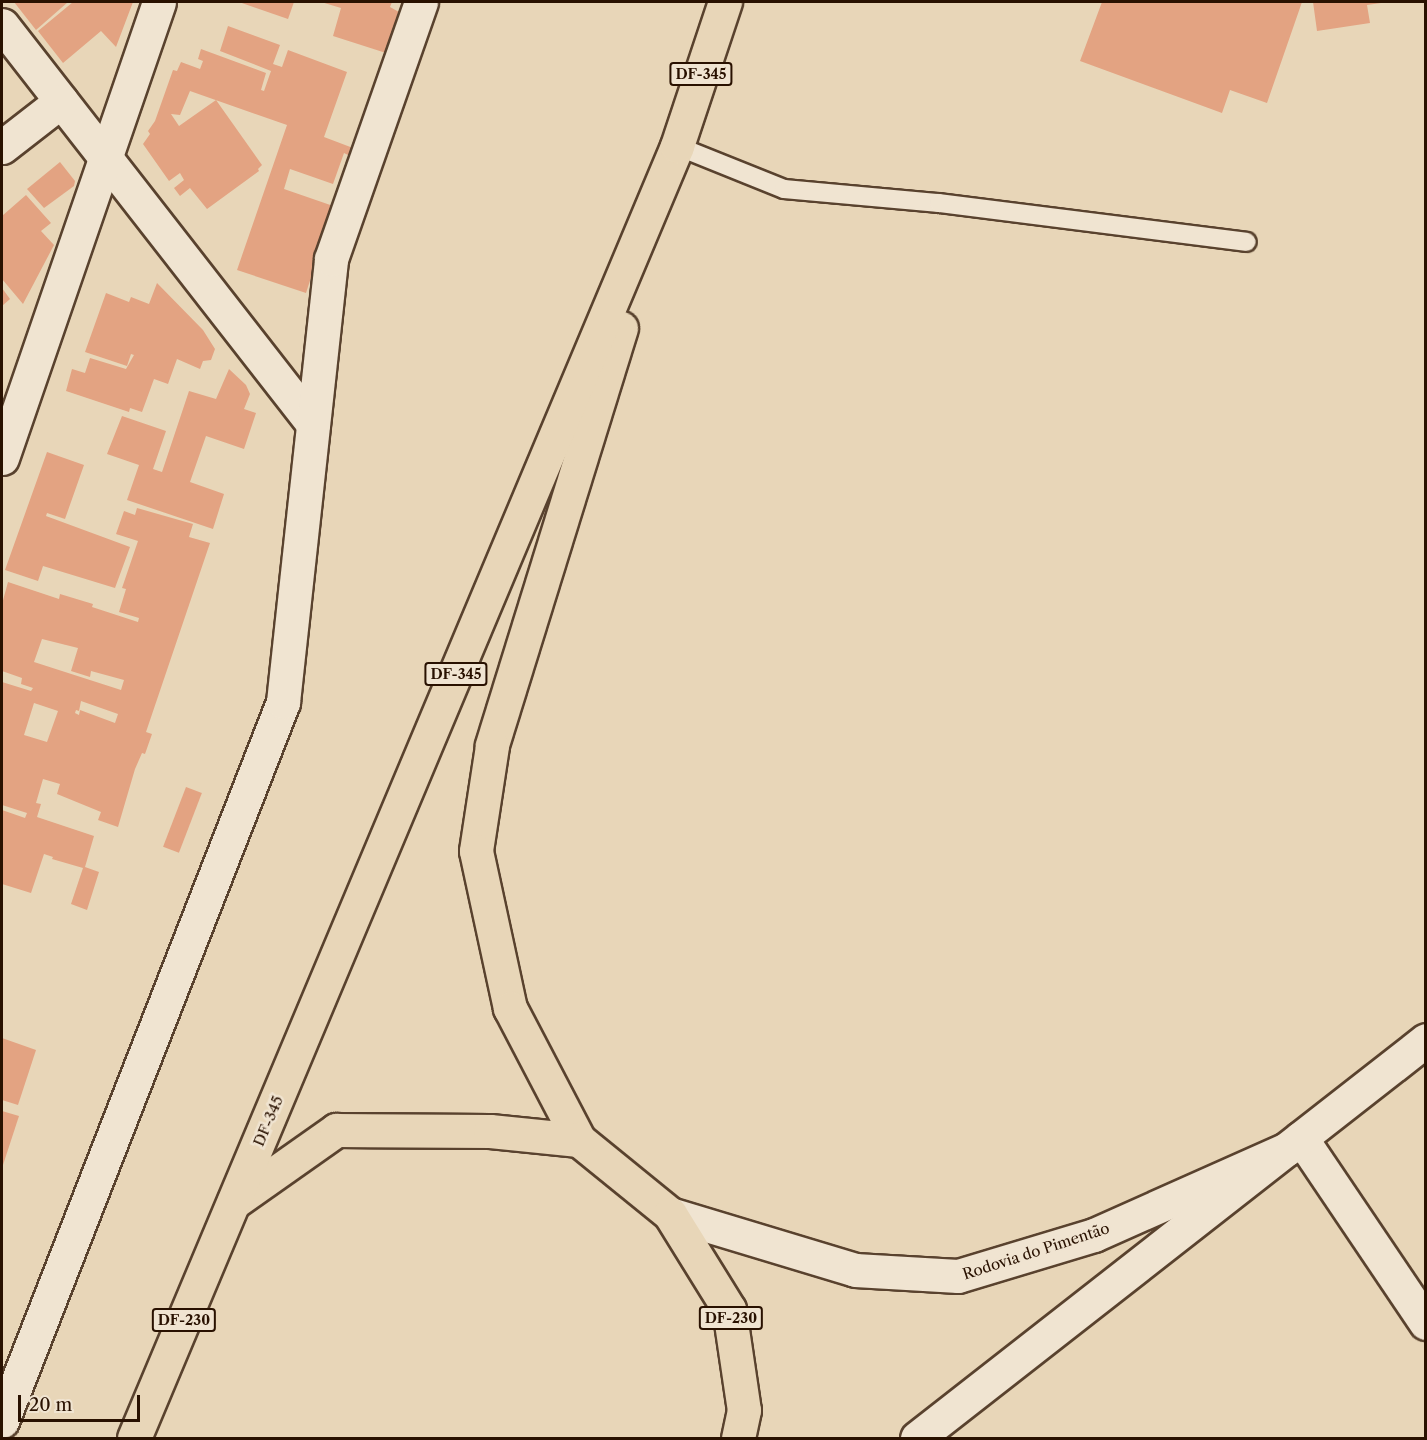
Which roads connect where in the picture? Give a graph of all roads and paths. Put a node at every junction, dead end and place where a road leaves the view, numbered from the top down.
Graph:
1 (159, 2) edge
2 (421, 2) edge
3 (725, 2) edge
4 (2, 25) edge
5 (61, 101) junction
6 (677, 146) junction
7 (2, 147) edge
8 (105, 158) junction
9 (1247, 242) dead end
10 (313, 424) junction
11 (2, 458) edge
12 (1425, 1040) edge
13 (579, 1140) junction
14 (1294, 1144) junction
15 (234, 1202) junction
16 (670, 1214) junction
17 (1425, 1323) edge
18 (2, 1421) edge
19 (134, 1438) edge
20 (738, 1438) edge
21 (917, 1438) edge

1 - 8 street
2 - 10 street
3 - 6 main road, DF-345 / DF-345
4 - 5 street
5 - 7 street
5 - 8 street
6 - 9 lane
6 - 13 main road, DF-345
6 - 15 main road, DF-345 / DF-345
8 - 10 street
8 - 11 street
10 - 18 street
12 - 14 street, Rodovia do Pimentão / DF-230
13 - 15 main road
13 - 16 main road, DF-230
14 - 16 street, Rodovia do Pimentão / DF-230
14 - 17 street
14 - 21 street, Rodovia do Pimentão / DF-230
15 - 19 main road, DF-345 / DF-230
16 - 20 main road, DF-230

